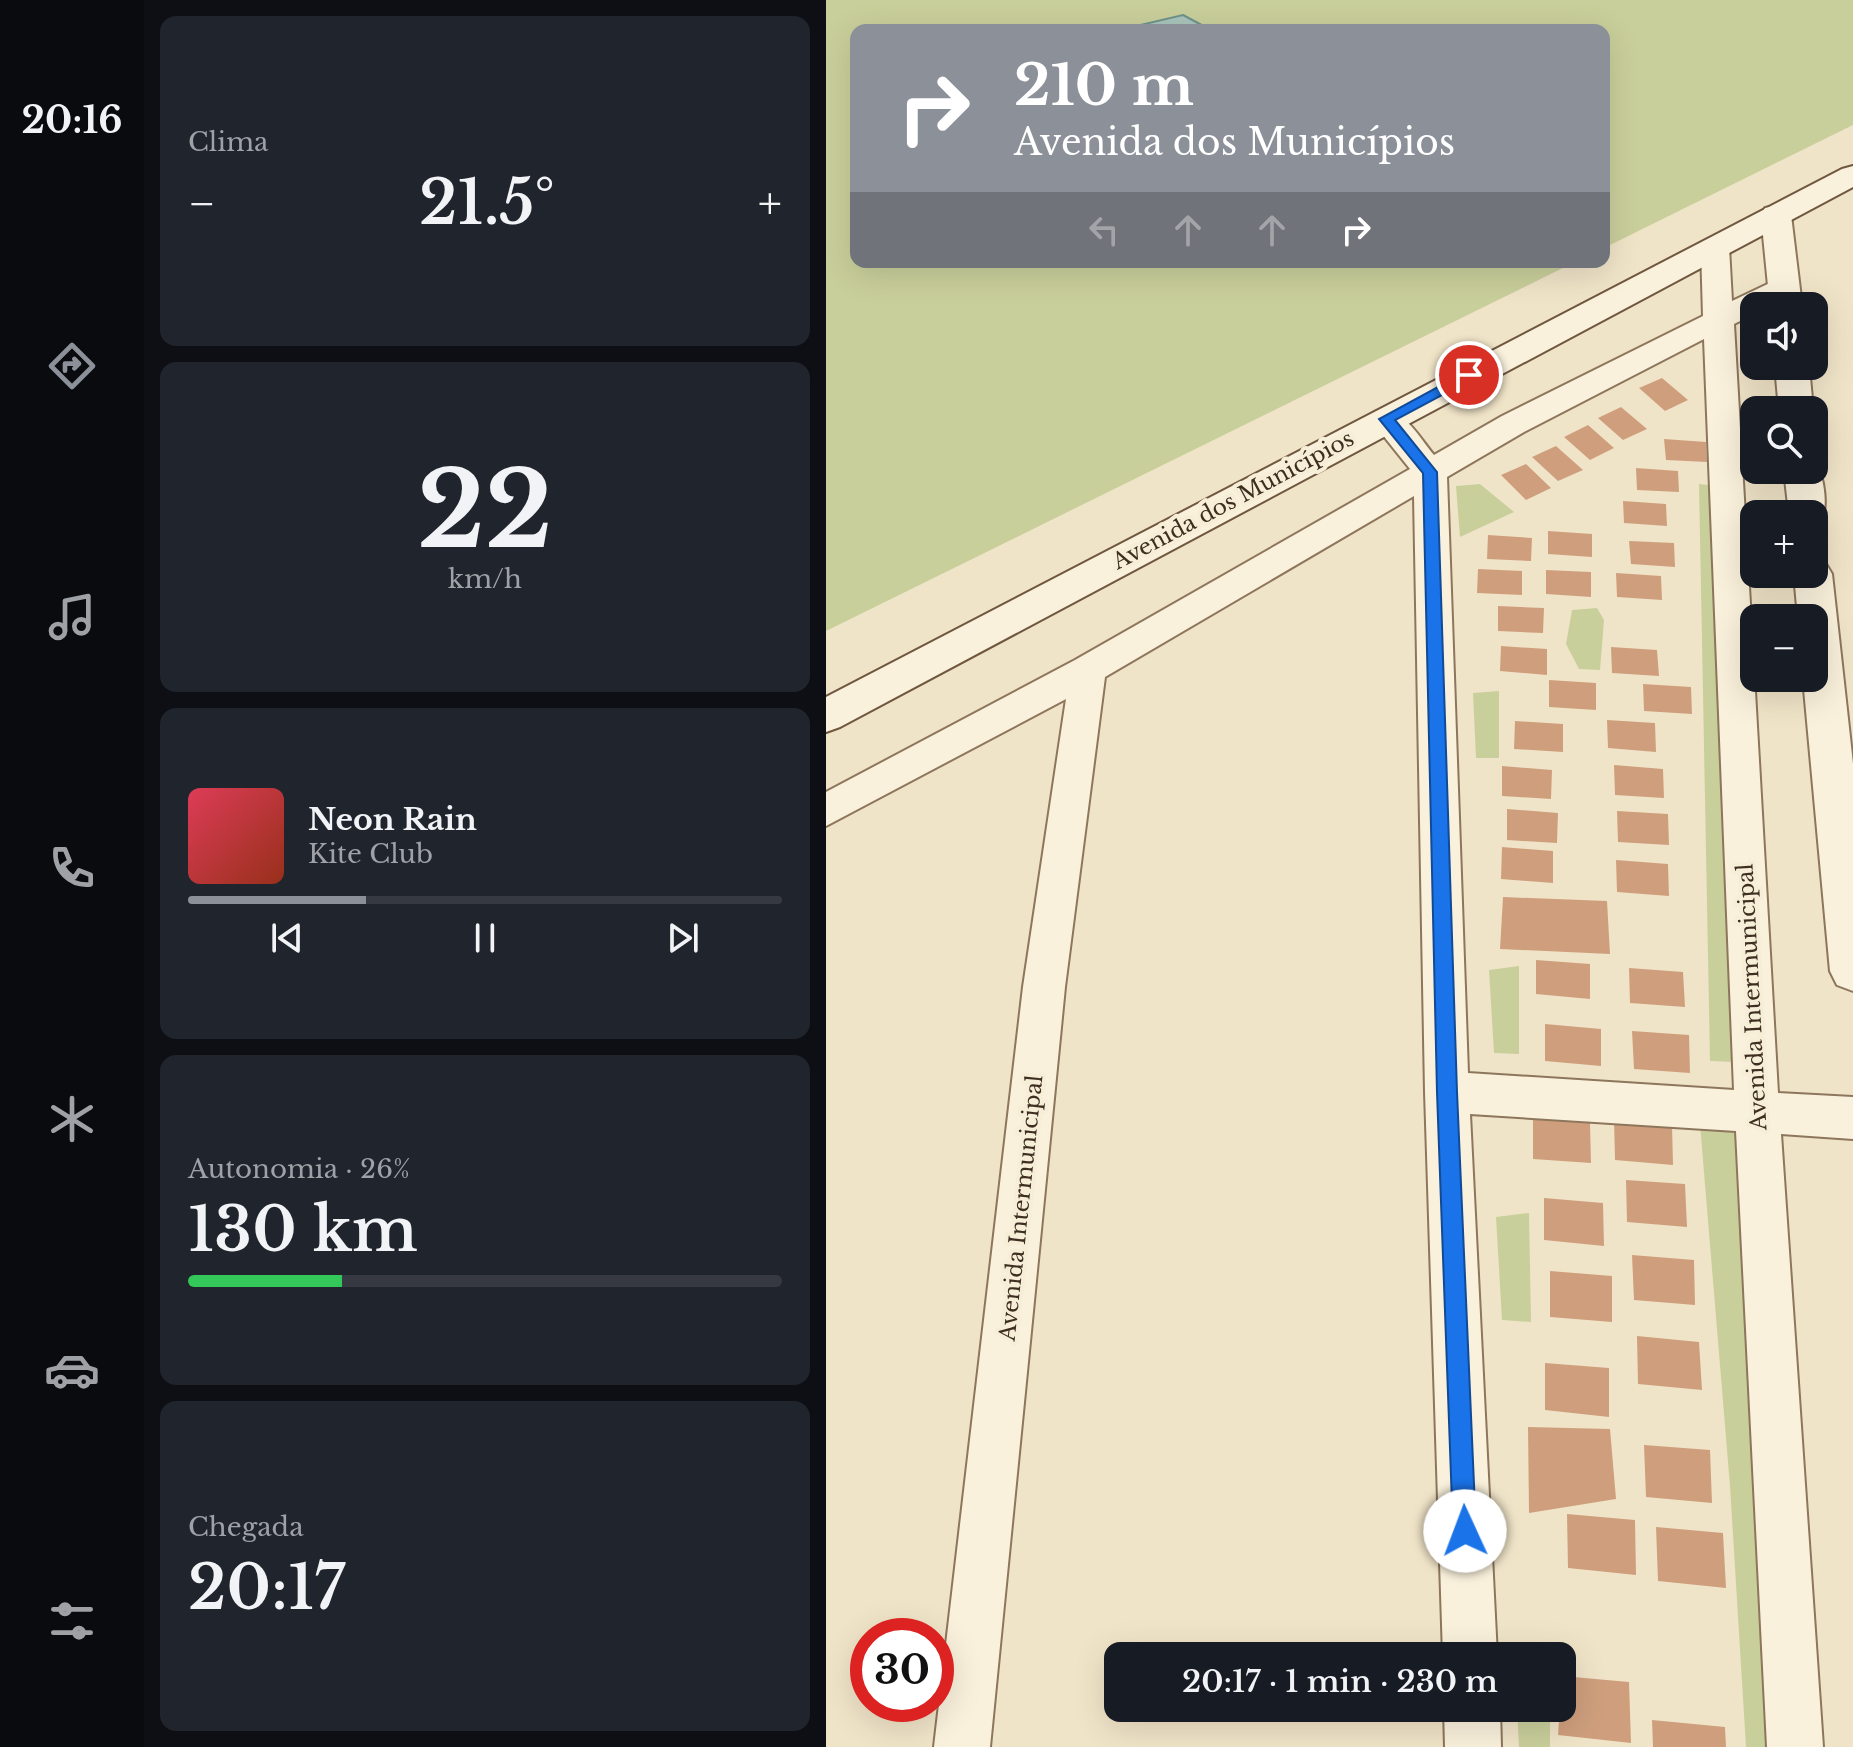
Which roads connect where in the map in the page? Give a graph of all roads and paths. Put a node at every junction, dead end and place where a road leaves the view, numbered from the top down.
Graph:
1 (1853, 175) edge
2 (1776, 215) junction
3 (1715, 247) junction
4 (1784, 292) edge
5 (1740, 312) edge
6 (1718, 320) junction
7 (1386, 419) junction
8 (1430, 472) junction
9 (1814, 588) edge
10 (1088, 670) junction
11 (826, 716) edge
12 (826, 810) edge
13 (1853, 971) edge
14 (1447, 1092) junction
15 (1757, 1111) junction
16 (1853, 1118) edge
17 (1469, 1642) edge
18 (1472, 1722) edge
19 (962, 1747) edge
20 (1473, 1747) edge
21 (1795, 1747) edge

1 - 2 main road, Avenida dos Municípios
2 - 3 main road, Avenida dos Municípios
2 - 4 main road
3 - 6 street, Avenida Intermunicipal
3 - 7 main road, Avenida dos Municípios
5 - 6 street
6 - 8 street
6 - 15 street, Avenida Intermunicipal
7 - 8 street
7 - 11 main road, Avenida dos Municípios
8 - 10 street
8 - 14 street
9 - 13 main road
10 - 12 street
10 - 19 street, Avenida Intermunicipal
14 - 15 street
14 - 17 street
15 - 16 street
15 - 21 street, Avenida Intermunicipal
18 - 20 street

